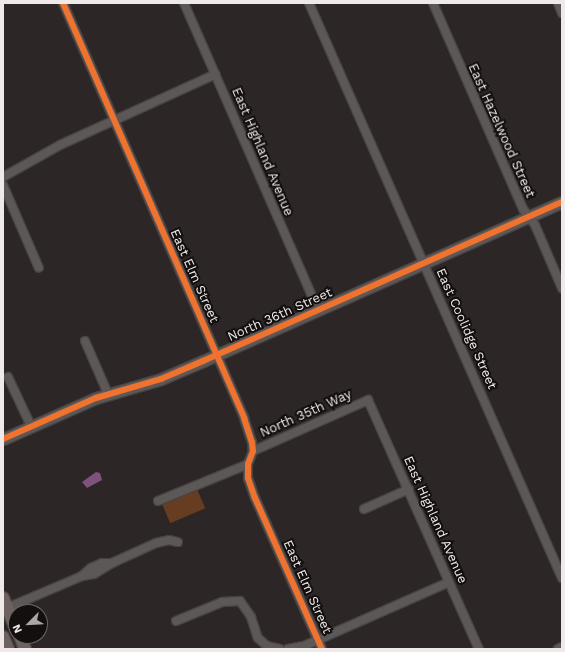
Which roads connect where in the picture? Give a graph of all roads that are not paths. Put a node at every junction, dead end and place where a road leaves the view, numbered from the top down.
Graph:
1 (63, 3) edge
2 (184, 3) edge
3 (309, 3) edge
4 (433, 3) edge
5 (558, 3) edge
6 (562, 13) edge
7 (216, 74) junction
8 (114, 120) junction
9 (3, 178) edge
10 (3, 185) edge
11 (562, 202) edge
12 (528, 217) junction
13 (424, 264) junction
14 (39, 268) dead end
15 (562, 288) edge
16 (318, 310) junction
17 (86, 341) dead end
18 (217, 355) junction
19 (8, 377) dead end
20 (108, 394) junction
21 (368, 400) joint
22 (31, 426) junction
23 (3, 439) edge
24 (253, 451) junction
25 (248, 464) junction
26 (409, 489) junction
27 (158, 501) dead end
28 (364, 509) dead end
29 (178, 542) dead end
30 (562, 578) edge
31 (450, 582) junction
32 (5, 603) edge
33 (176, 621) dead end
34 (3, 638) edge
35 (319, 640) junction
36 (562, 647) edge
37 (8, 649) edge
38 (280, 649) edge
39 (288, 649) edge
40 (322, 649) edge
41 (479, 649) edge
42 (558, 649) edge

1 - 8 street, East Elm Street
2 - 7 street, East Highland Avenue
3 - 13 street, East Coolidge Street
4 - 12 street, East Hazelwood Street
5 - 6 street
7 - 8 street
7 - 16 street, East Highland Avenue
8 - 9 street
8 - 18 street, East Elm Street
10 - 14 street
11 - 12 main road, North 36th Street
12 - 13 main road, North 36th Street
12 - 15 street, East Hazelwood Street
13 - 16 main road, North 36th Street
13 - 30 street, East Coolidge Street
16 - 18 main road, North 36th Street
17 - 20 street
18 - 20 main road, North 36th Street
18 - 24 street, East Elm Street
19 - 22 street
20 - 22 main road, North 36th Street
21 - 24 street, North 35th Way
21 - 26 street, East Highland Avenue
22 - 23 main road, North 36th Street
24 - 25 street, East Elm Street
25 - 27 street
25 - 35 street, East Elm Street
26 - 28 street
26 - 31 street, East Highland Avenue
29 - 32 street
31 - 35 street
31 - 41 street, East Highland Avenue
33 - 38 street
34 - 37 main road
35 - 39 street
35 - 40 street, East Elm Street
36 - 42 street

